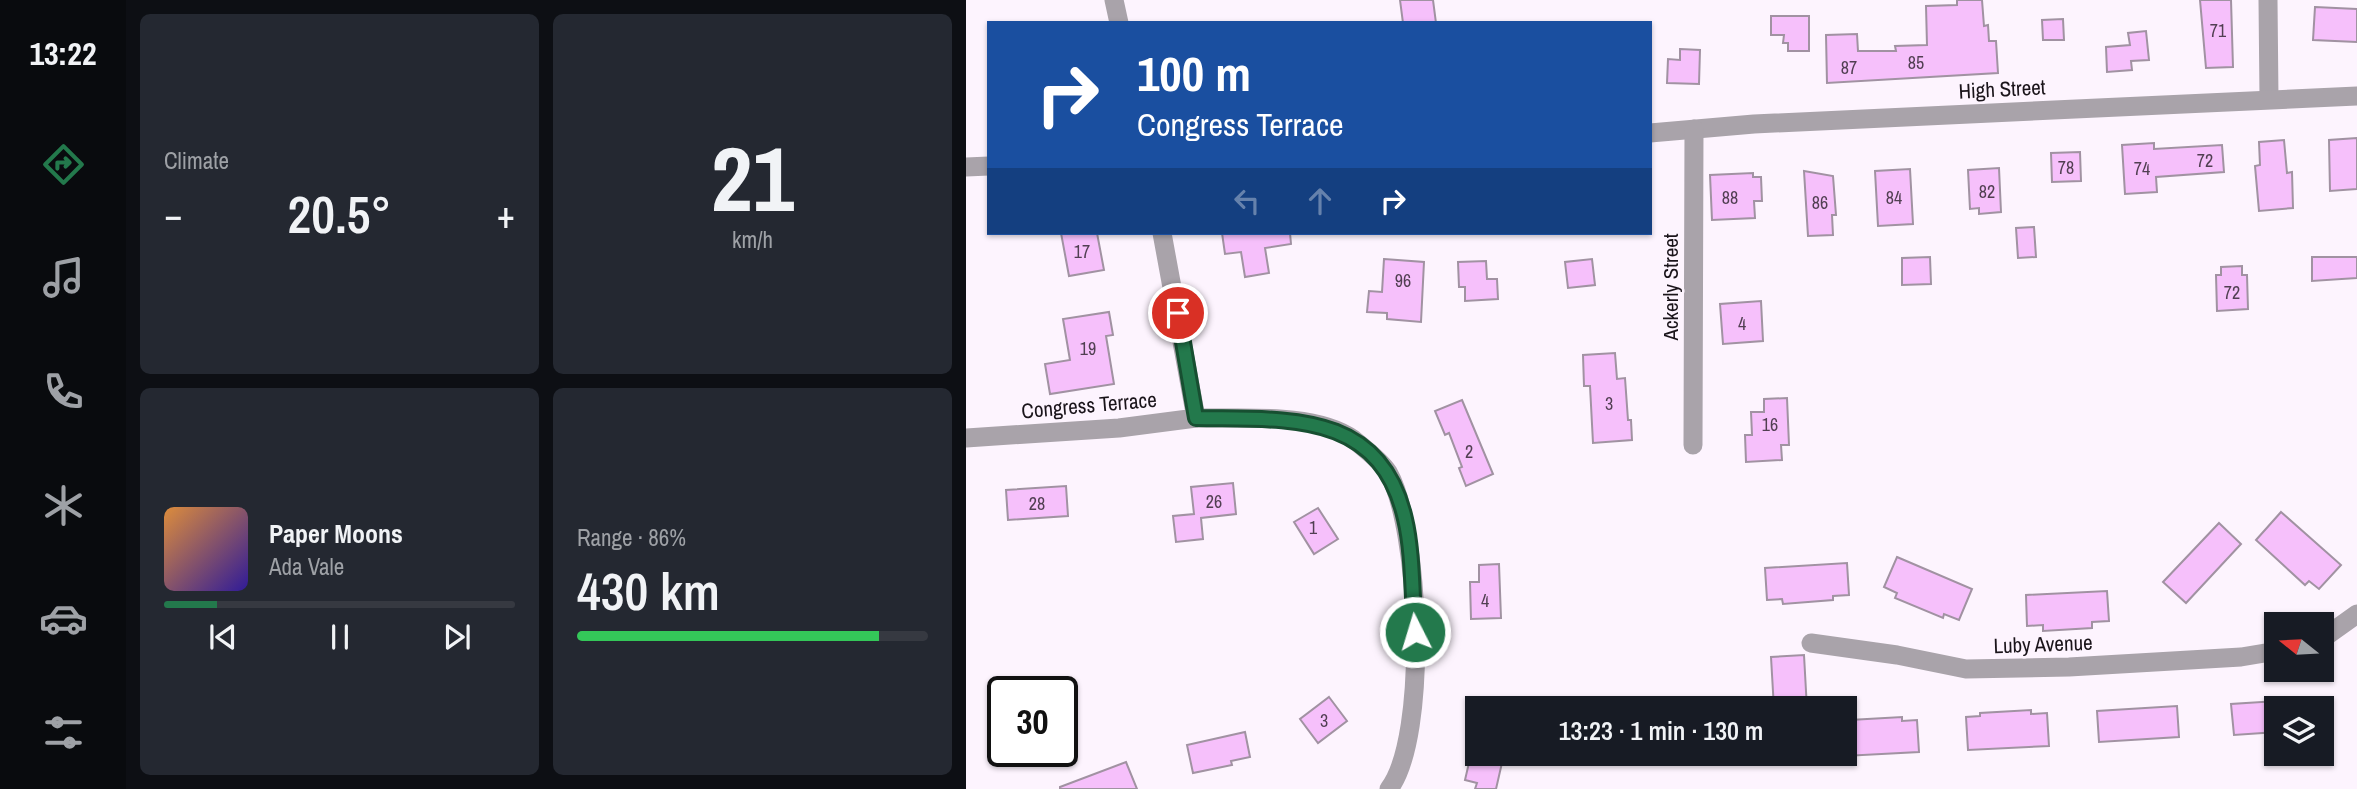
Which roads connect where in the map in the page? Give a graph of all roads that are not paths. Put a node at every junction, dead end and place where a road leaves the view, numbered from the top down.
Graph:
1 (1114, 0) edge
2 (2268, 0) edge
3 (1119, 21) edge
4 (2357, 96) edge
5 (2269, 98) junction
6 (1694, 129) junction
7 (1652, 133) edge
8 (987, 166) edge
9 (966, 167) edge
10 (1162, 235) edge
11 (1196, 418) junction
12 (966, 438) edge
13 (1693, 445) dead end
14 (2357, 614) edge
15 (2334, 630) edge
16 (1811, 643) dead end
17 (2264, 653) edge
18 (1389, 789) edge

1 - 3 street
2 - 5 street
4 - 5 street, High Street
5 - 6 street, High Street
6 - 7 street, High Street
6 - 13 street, Ackerly Street
8 - 9 street
10 - 11 street
11 - 12 street, Congress Terrace
11 - 18 street, Congress Terrace
14 - 15 street
16 - 17 street, Luby Avenue

